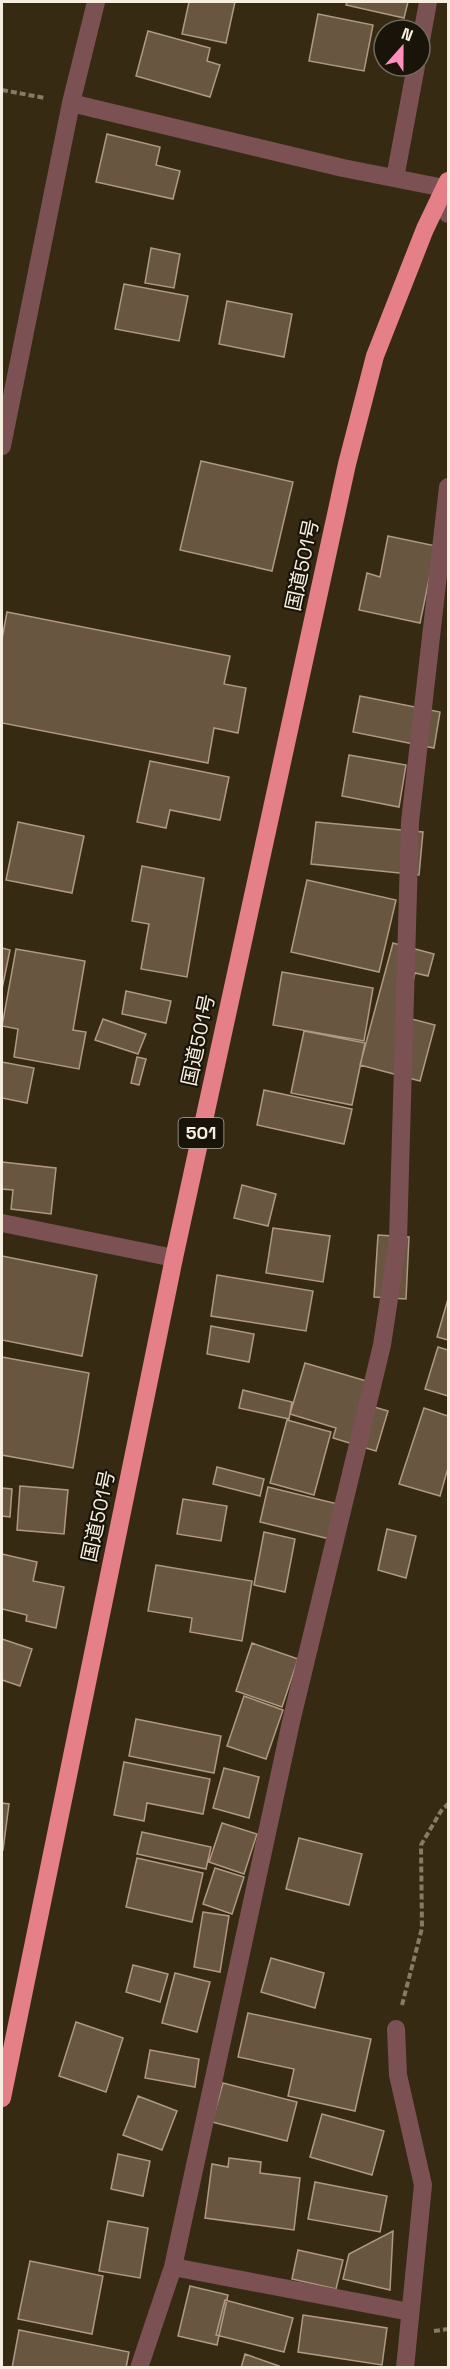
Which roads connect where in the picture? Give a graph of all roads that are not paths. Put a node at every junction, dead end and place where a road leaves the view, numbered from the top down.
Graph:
1 (96, 2) edge
2 (428, 2) edge
3 (425, 18) edge
4 (414, 78) edge
5 (71, 103) junction
6 (395, 178) junction
7 (446, 185) edge
8 (448, 214) edge
9 (2, 446) edge
10 (448, 487) edge
11 (2, 1224) edge
12 (174, 1258) junction
13 (396, 2029) road end
14 (2, 2098) edge
15 (172, 2267) junction
16 (410, 2312) junction
17 (139, 2367) edge
18 (405, 2367) edge

1 - 5 street
2 - 3 street
4 - 6 street
5 - 6 street
5 - 9 street
6 - 7 street
7 - 8 street
7 - 12 highway, 国道501号 / 501
10 - 15 street
11 - 12 street
12 - 14 highway, 国道501号 / 501
13 - 16 street
15 - 16 street
15 - 17 street
16 - 18 street

